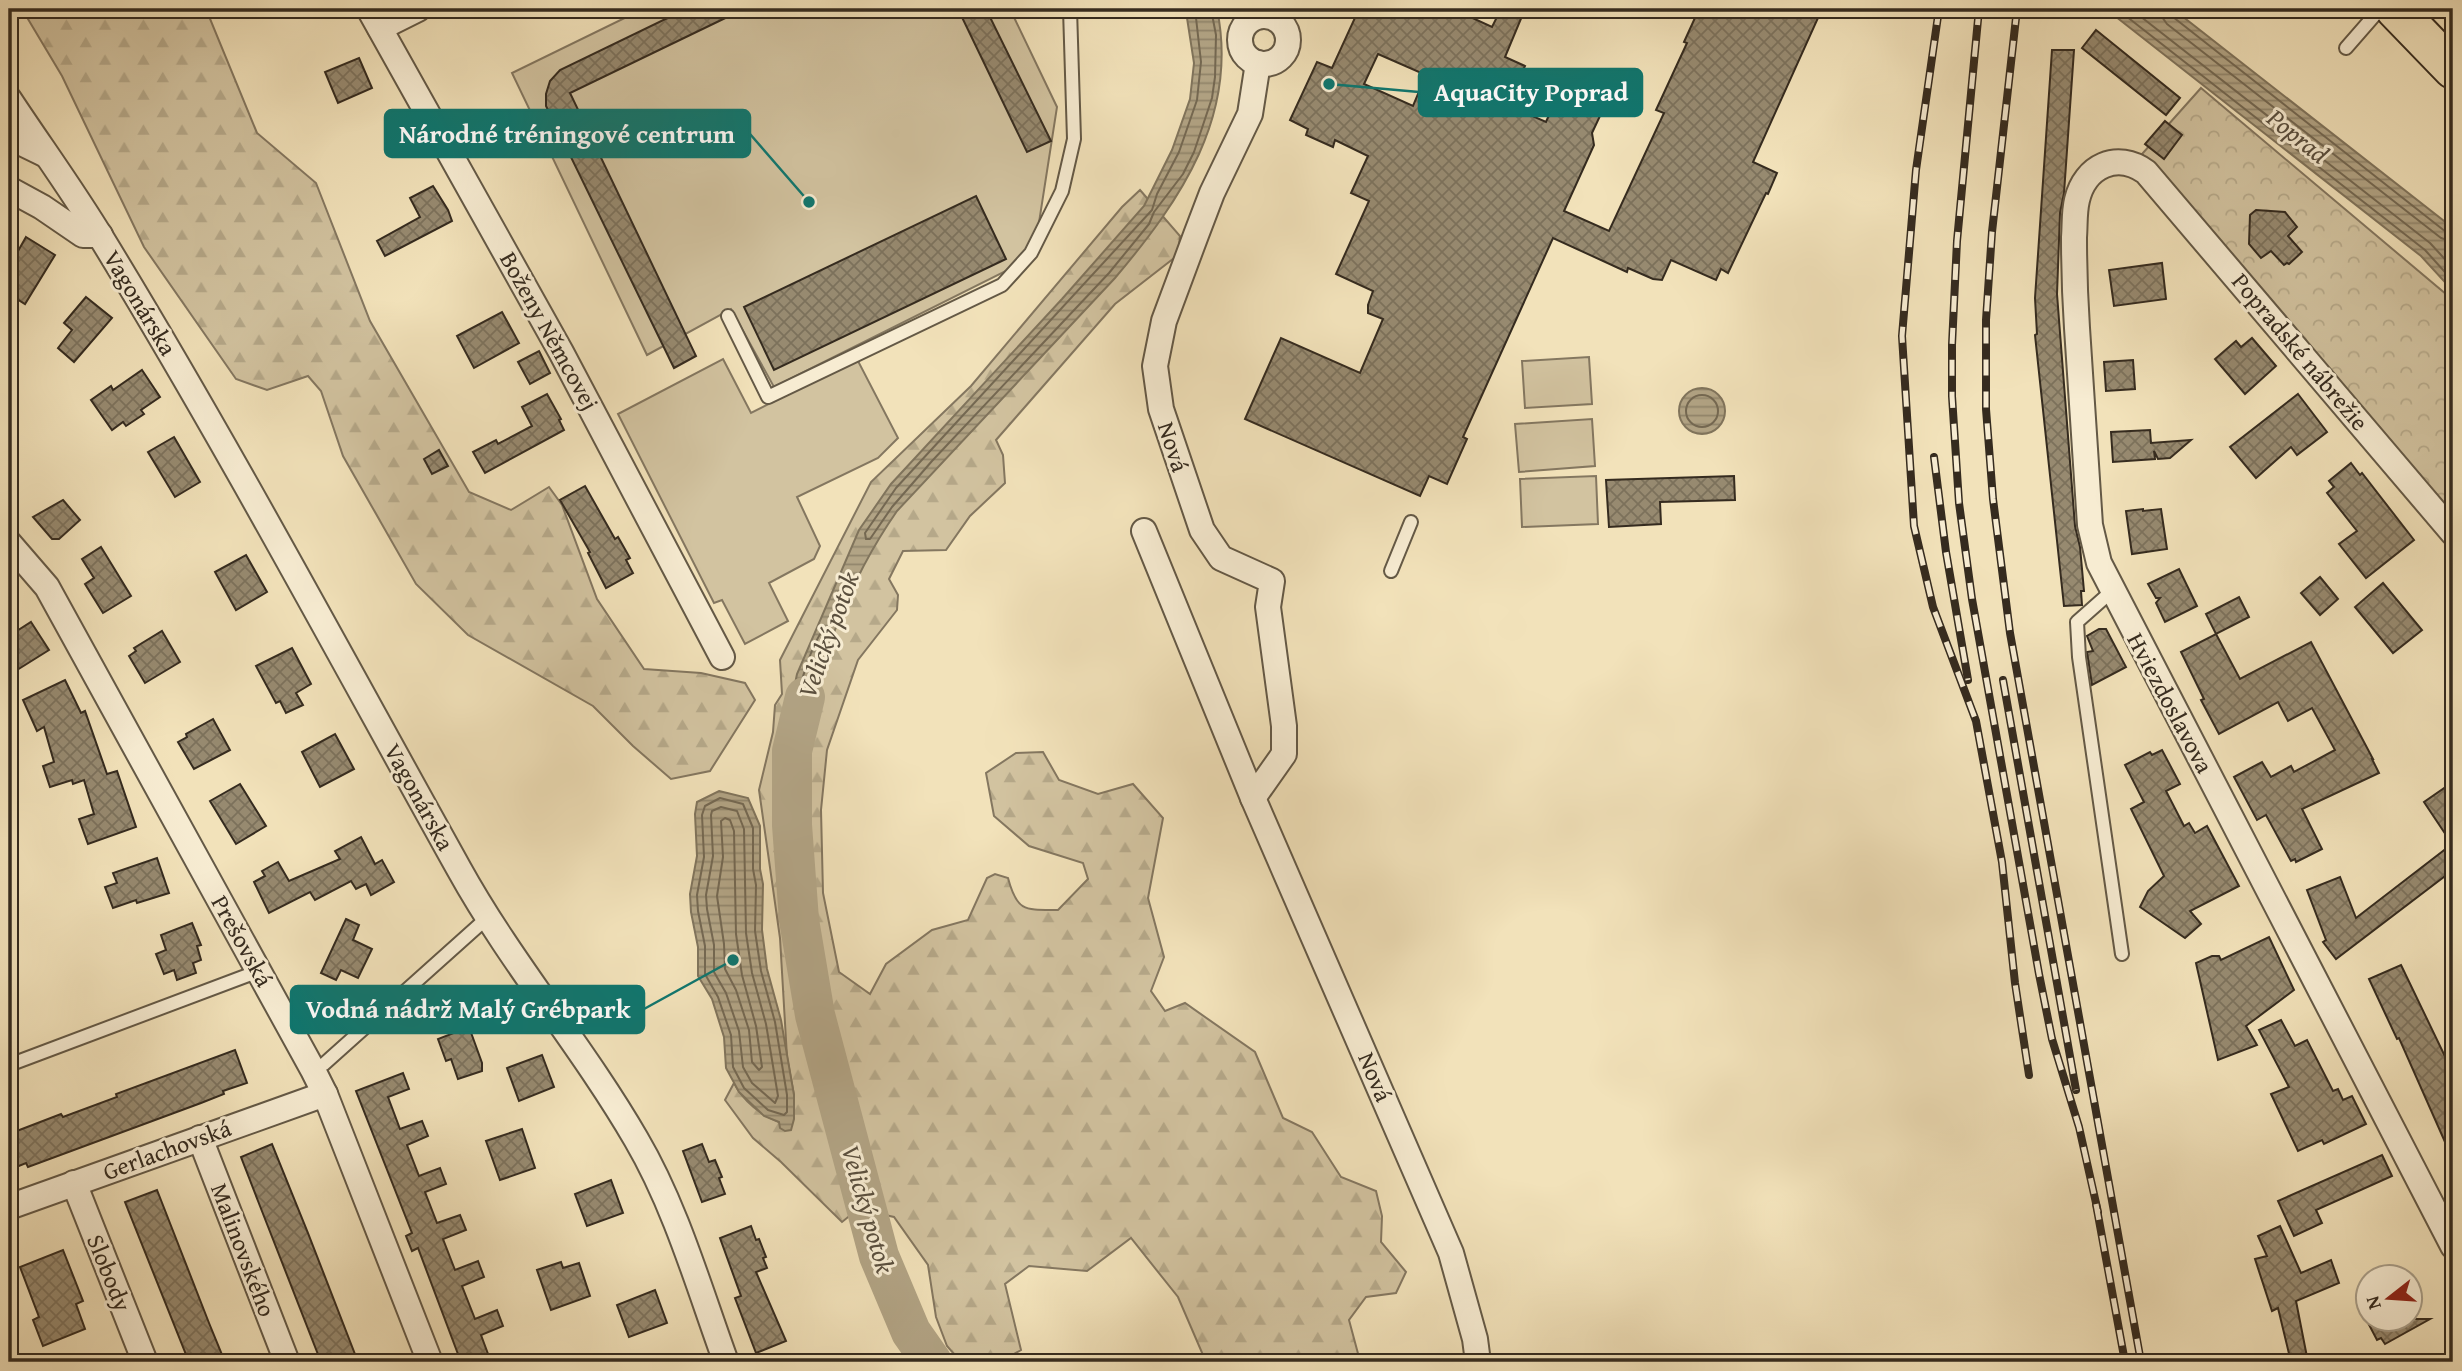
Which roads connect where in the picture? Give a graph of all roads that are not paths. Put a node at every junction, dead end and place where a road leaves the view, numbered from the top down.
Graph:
1 (418, 9) edge
2 (1070, 9) edge
3 (2380, 9) edge
4 (2395, 9) edge
5 (1250, 14) edge
6 (375, 18) edge
7 (2346, 48) dead end
8 (1258, 63) junction
9 (2453, 69) edge
10 (9, 99) edge
11 (9, 137) edge
12 (46, 156) junction
13 (2146, 172) joint
14 (9, 189) edge
15 (100, 235) junction
16 (728, 316) dead end
17 (1410, 522) dead end
18 (1144, 531) dead end
19 (2453, 533) edge
20 (9, 543) edge
21 (1391, 571) dead end
22 (2112, 592) junction
23 (722, 657) dead end
24 (1253, 798) junction
25 (487, 918) junction
26 (2122, 954) dead end
27 (259, 971) junction
28 (9, 1065) edge
29 (313, 1070) junction
30 (325, 1094) junction
31 (200, 1138) junction
32 (74, 1183) junction
33 (9, 1207) edge
34 (2453, 1246) edge
35 (145, 1362) edge
36 (287, 1362) edge
37 (430, 1362) edge
38 (726, 1362) edge
39 (1478, 1362) edge

1 - 6 street
2 - 16 lane
3 - 7 lane
4 - 9 main road
5 - 8 street
5 - 8 street
6 - 23 street, Boženy Němcovej
8 - 24 street, Nová
10 - 12 street, Vagonárska
11 - 12 street, Vagonárska
12 - 15 street, Vagonárska
13 - 19 street, Popradské nábrežie
13 - 22 street, Hviezdoslavova
14 - 15 street, Vagonárska
15 - 25 street, Vagonárska
17 - 21 lane
18 - 24 street, Nová
20 - 27 street, Prešovská
22 - 26 lane
22 - 34 street, Hviezdoslavova
24 - 39 street, Nová
25 - 29 lane
25 - 38 street, Vagonárska
27 - 28 lane
27 - 29 street, Prešovská
29 - 30 street, Prešovská
30 - 31 street, Gerlachovská
30 - 37 street, Prešovská
31 - 32 street, Gerlachovská
31 - 36 street, Malinovského
32 - 33 street, Gerlachovská
32 - 35 street, Slobody

